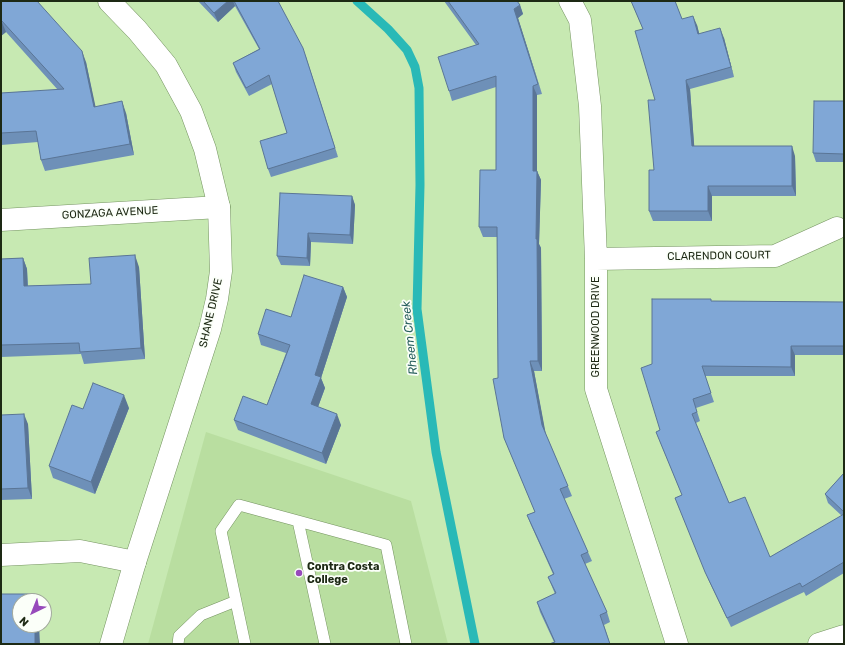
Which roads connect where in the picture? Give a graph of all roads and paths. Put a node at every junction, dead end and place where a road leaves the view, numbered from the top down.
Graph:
1 (109, 1) edge
2 (570, 1) edge
3 (220, 207) junction
4 (1, 220) edge
5 (837, 228) dead end
6 (596, 259) junction
7 (298, 521) junction
8 (1, 555) edge
9 (134, 562) junction
10 (236, 601) junction
11 (844, 636) edge
12 (111, 644) edge
13 (178, 644) edge
14 (245, 644) edge
15 (325, 644) edge
16 (406, 644) edge
17 (677, 644) edge
18 (819, 644) edge

1 - 3 street, SHANE DRIVE
2 - 6 street, GREENWOOD DRIVE
3 - 4 street, GONZAGA AVENUE
3 - 9 street, SHANE DRIVE
5 - 6 street, CLARENDON COURT
6 - 17 street, GREENWOOD DRIVE
7 - 10 lane
7 - 15 lane
7 - 16 lane
8 - 9 street
9 - 12 street, SHANE DRIVE
10 - 13 lane
10 - 14 lane
11 - 18 street

